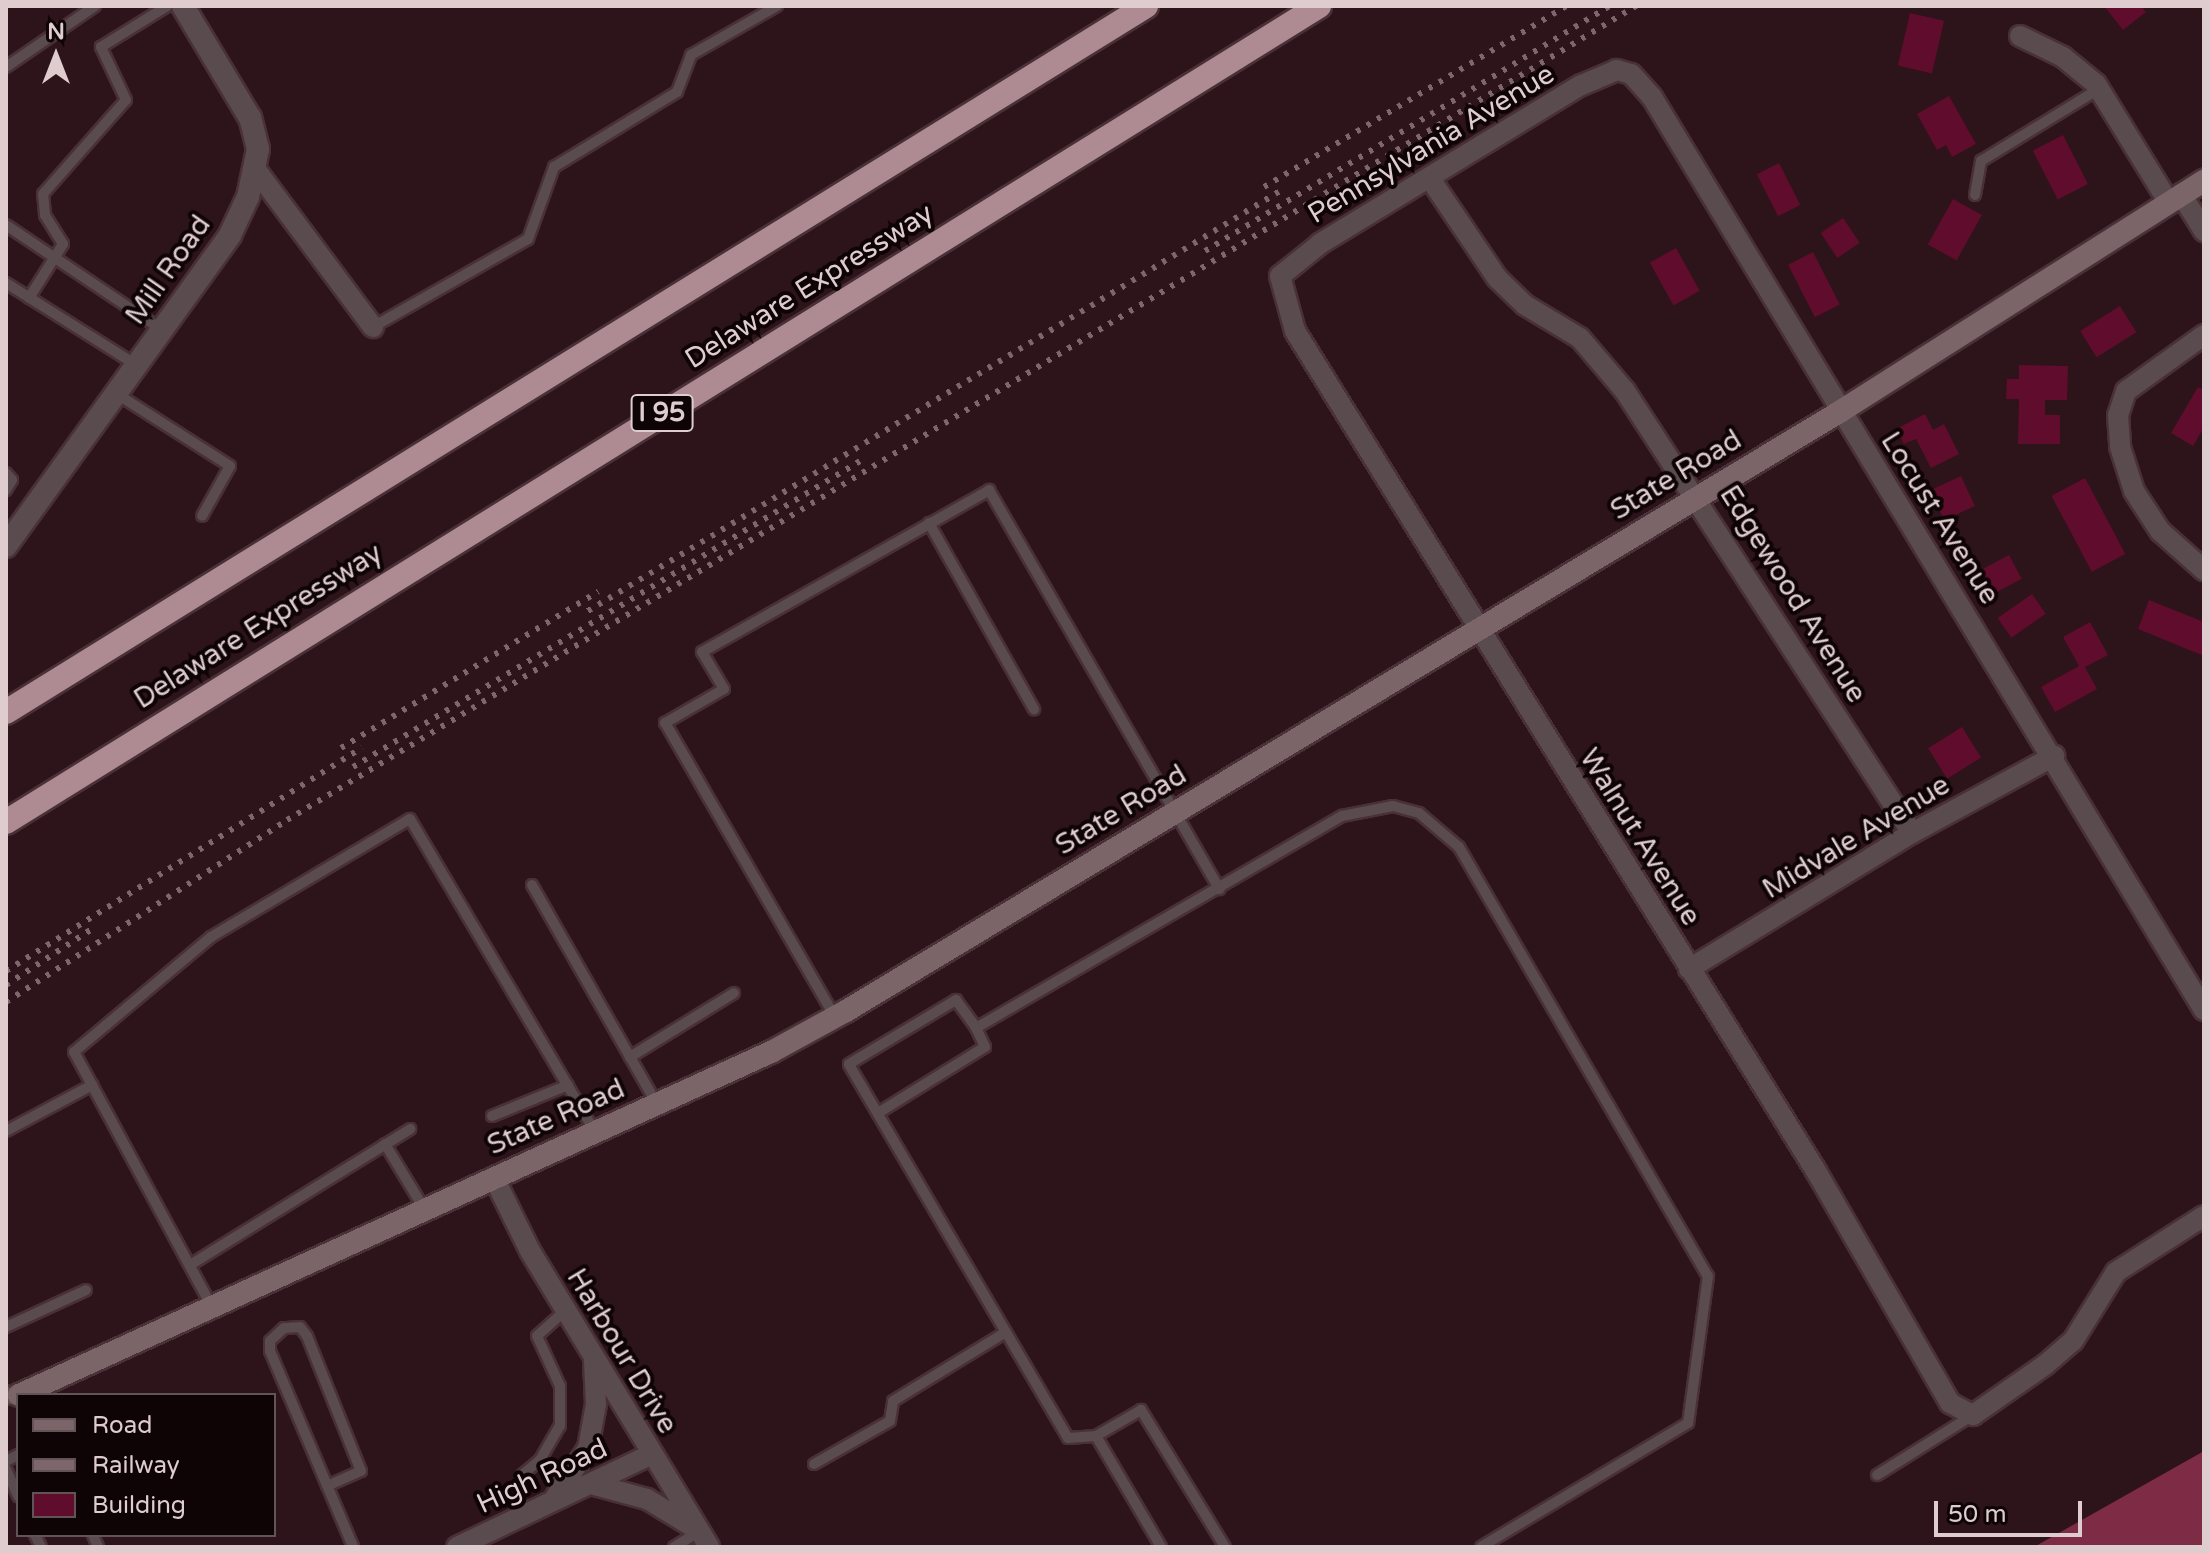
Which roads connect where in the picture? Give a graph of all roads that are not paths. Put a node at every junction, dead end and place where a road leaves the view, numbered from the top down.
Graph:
1 (95, 6) edge
2 (167, 6) edge
3 (183, 6) edge
4 (777, 6) edge
5 (1146, 6) edge
6 (1319, 6) edge
7 (2020, 36) dead end
8 (6, 67) edge
9 (1617, 70) joint
10 (2099, 89) junction
11 (256, 170) junction
12 (1431, 180) junction
13 (2204, 181) edge
14 (1975, 195) dead end
15 (2175, 198) junction
16 (6, 225) edge
17 (2204, 231) edge
18 (56, 257) junction
19 (1280, 276) joint
20 (6, 283) edge
21 (29, 298) junction
22 (373, 327) joint
23 (162, 330) junction
24 (2204, 335) edge
25 (137, 366) junction
26 (117, 394) junction
27 (1841, 411) junction
28 (6, 473) edge
29 (6, 490) edge
30 (1699, 496) junction
31 (202, 516) dead end
32 (929, 523) junction
33 (6, 546) edge
34 (2204, 570) edge
35 (1482, 626) junction
36 (1034, 709) dead end
37 (6, 712) edge
38 (2054, 756) junction
39 (1175, 812) junction
40 (6, 822) edge
41 (1912, 833) junction
42 (532, 885) dead end
43 (1219, 889) junction
44 (1689, 969) junction
45 (734, 993) dead end
46 (2204, 1010) edge
47 (835, 1017) junction
48 (976, 1028) junction
49 (630, 1057) junction
50 (92, 1085) junction
51 (568, 1085) junction
52 (657, 1104) junction
53 (878, 1113) junction
54 (492, 1116) dead end
55 (410, 1129) dead end
56 (6, 1131) edge
57 (596, 1133) junction
58 (385, 1144) junction
59 (494, 1178) junction
60 (425, 1210) junction
61 (2204, 1216) edge
62 (190, 1265) junction
63 (86, 1290) dead end
64 (212, 1307) junction
65 (566, 1310) junction
66 (6, 1327) edge
67 (1006, 1332) junction
68 (594, 1357) junction
69 (19, 1393) edge
70 (1973, 1415) junction
71 (1096, 1436) junction
72 (650, 1455) junction
73 (814, 1464) dead end
74 (6, 1469) edge
75 (522, 1475) dead end
76 (1877, 1475) dead end
77 (591, 1484) junction
78 (327, 1486) junction
79 (16, 1492) edge
80 (551, 1502) junction
81 (705, 1539) edge
82 (353, 1547) edge
83 (457, 1547) edge
84 (674, 1547) edge
85 (1161, 1547) edge
86 (1225, 1547) edge
87 (1481, 1547) edge

1 - 8 lane
2 - 18 lane
3 - 11 street, Mill Road
4 - 22 lane
5 - 37 highway, Delaware Expressway
6 - 40 highway, Delaware Expressway / I 95
7 - 10 street
9 - 12 street, Pennsylvania Avenue
9 - 27 street, Locust Avenue
10 - 14 lane
10 - 15 street
11 - 22 street
11 - 23 street, Mill Road
12 - 19 street, Pennsylvania Avenue
12 - 30 street, Edgewood Avenue
13 - 15 main road, State Road
15 - 17 street
15 - 27 main road, State Road
16 - 18 lane
18 - 21 lane
18 - 23 lane
19 - 35 street, Walnut Avenue
20 - 21 lane
21 - 25 lane
23 - 25 street, Mill Road
24 - 34 street
25 - 26 street, Mill Road
26 - 31 lane
26 - 33 street, Mill Road
27 - 30 main road, State Road
27 - 38 street, Locust Avenue
28 - 29 lane
30 - 35 main road, State Road
30 - 41 street, Edgewood Avenue
32 - 36 lane
32 - 39 lane
32 - 47 lane
35 - 39 main road, State Road
35 - 44 street, Walnut Avenue
38 - 41 street, Midvale Avenue
38 - 46 street, Locust Avenue
39 - 43 lane
39 - 47 main road, State Road
41 - 44 street, Midvale Avenue
42 - 49 lane
43 - 48 lane
43 - 87 lane
44 - 70 street, Walnut Avenue
45 - 49 lane
47 - 52 main road, State Road
48 - 53 lane
48 - 53 lane
49 - 52 lane
50 - 51 lane
50 - 56 lane
50 - 62 lane
51 - 54 lane
51 - 57 lane
52 - 57 main road, State Road
53 - 67 lane
55 - 58 lane
57 - 59 main road, State Road
58 - 60 lane
58 - 62 lane
59 - 60 main road, State Road
59 - 65 street, Harbour Drive
60 - 64 main road, State Road
61 - 70 street
62 - 64 lane
63 - 66 lane
64 - 69 main road, State Road
65 - 68 street, Harbour Drive
65 - 75 lane
67 - 71 lane
67 - 73 lane
68 - 72 street, Harbour Drive
68 - 80 street
70 - 76 lane
71 - 85 lane
71 - 86 lane
72 - 77 street, High Road
72 - 81 street, Harbour Drive
74 - 79 lane
77 - 80 street, High Road
77 - 81 street
78 - 78 lane
78 - 82 lane
80 - 83 street, High Road
81 - 84 lane

